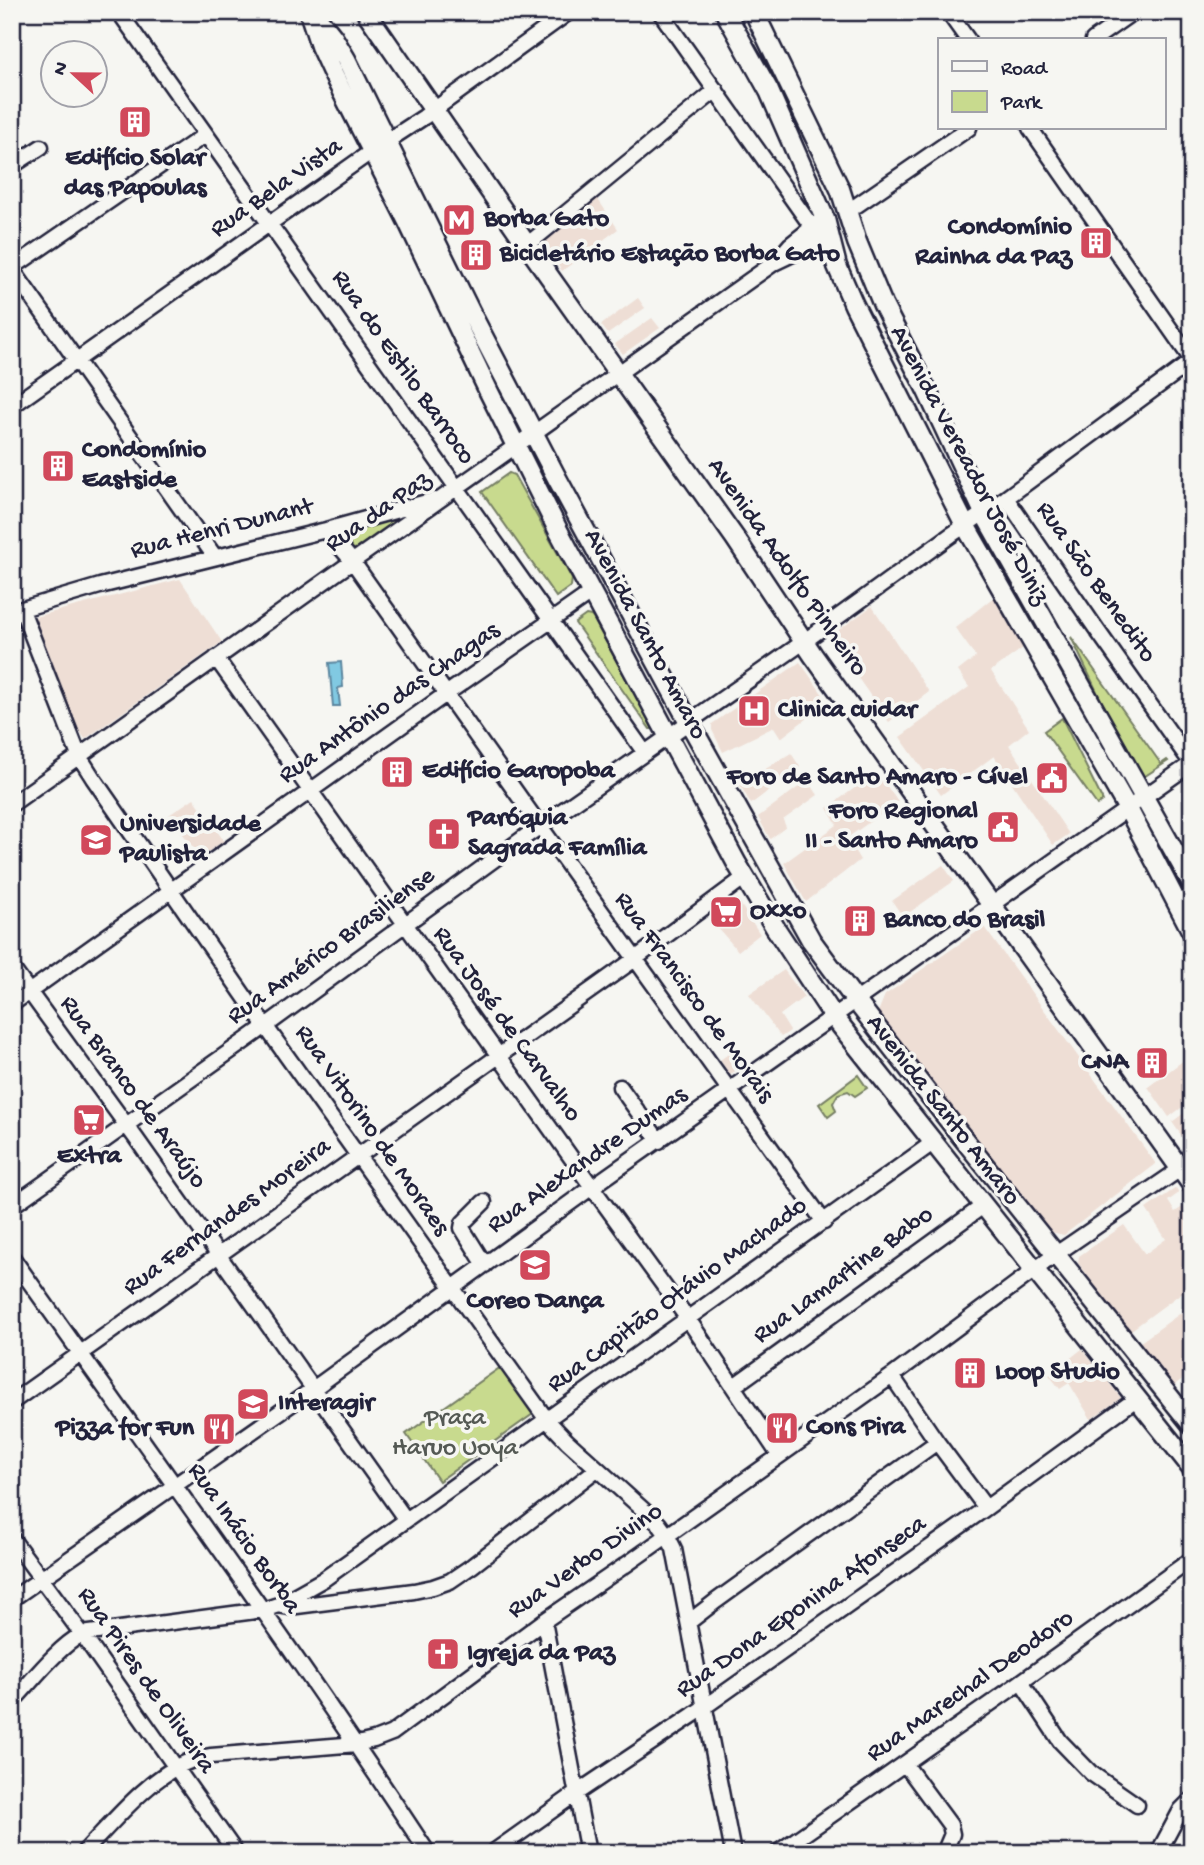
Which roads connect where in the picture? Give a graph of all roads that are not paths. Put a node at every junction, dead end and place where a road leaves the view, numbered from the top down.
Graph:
1 (119, 12) edge
2 (311, 12) edge
3 (366, 12) edge
4 (569, 12) edge
5 (660, 12) edge
6 (725, 12) edge
7 (948, 12) edge
8 (1133, 12) edge
9 (761, 15) edge
10 (967, 38) edge
11 (1096, 38) edge
12 (716, 90) junction
13 (434, 110) junction
14 (966, 130) edge
15 (1031, 130) edge
16 (205, 135) junction
17 (41, 147) dead end
18 (379, 147) junction
19 (12, 166) edge
20 (847, 212) junction
21 (269, 224) junction
22 (822, 226) junction
23 (527, 245) junction
24 (12, 268) edge
25 (1192, 360) edge
26 (77, 361) junction
27 (619, 374) junction
28 (12, 406) edge
29 (534, 434) junction
30 (515, 447) junction
31 (458, 488) junction
32 (444, 497) junction
33 (1006, 498) junction
34 (984, 513) junction
35 (965, 525) junction
36 (326, 530) junction
37 (215, 557) junction
38 (353, 562) junction
39 (611, 579) junction
40 (592, 592) junction
41 (17, 611) edge
42 (550, 621) junction
43 (804, 641) junction
44 (216, 658) junction
45 (446, 694) junction
46 (689, 722) junction
47 (668, 736) junction
48 (645, 752) junction
49 (79, 756) junction
50 (1192, 764) edge
51 (311, 791) junction
52 (1143, 797) junction
53 (12, 804) edge
54 (1128, 809) junction
55 (540, 826) junction
56 (745, 877) junction
57 (1192, 883) edge
58 (170, 890) junction
59 (993, 905) junction
60 (405, 925) junction
61 (1192, 933) edge
62 (635, 959) junction
63 (12, 968) edge
64 (30, 992) junction
65 (856, 1001) junction
66 (12, 1004) edge
67 (834, 1017) junction
68 (266, 1026) junction
69 (499, 1055) junction
70 (620, 1087) dead end
71 (729, 1091) junction
72 (126, 1125) junction
73 (659, 1141) junction
74 (934, 1142) junction
75 (358, 1155) junction
76 (1186, 1165) edge
77 (1192, 1185) edge
78 (592, 1187) junction
79 (484, 1202) dead end
80 (12, 1206) edge
81 (983, 1206) junction
82 (824, 1222) junction
83 (1056, 1254) junction
84 (218, 1256) junction
85 (12, 1257) edge
86 (485, 1265) junction
87 (1034, 1269) junction
88 (453, 1288) junction
89 (688, 1319) junction
90 (80, 1353) junction
91 (892, 1376) junction
92 (734, 1386) junction
93 (313, 1389) junction
94 (1136, 1399) junction
95 (12, 1402) edge
96 (547, 1420) junction
97 (1192, 1425) edge
98 (937, 1442) junction
99 (779, 1455) junction
100 (1192, 1468) edge
101 (597, 1469) junction
102 (176, 1486) junction
103 (986, 1508) junction
104 (406, 1520) junction
105 (667, 1535) junction
106 (12, 1539) edge
107 (1192, 1559) edge
108 (41, 1579) junction
109 (324, 1579) junction
110 (12, 1600) edge
111 (329, 1602) junction
112 (270, 1607) junction
113 (544, 1621) junction
114 (689, 1622) junction
115 (82, 1634) junction
116 (1021, 1682) junction
117 (12, 1702) edge
118 (705, 1706) junction
119 (356, 1744) junction
120 (905, 1764) junction
121 (176, 1768) junction
122 (578, 1792) junction
123 (1137, 1805) dead end
124 (1187, 1805) edge
125 (1192, 1822) edge
126 (83, 1853) edge
127 (236, 1853) edge
128 (428, 1853) edge
129 (492, 1853) edge
130 (588, 1853) edge
131 (733, 1853) edge
132 (777, 1853) edge
133 (944, 1853) edge
134 (1158, 1853) edge

1 - 16 street, Rua do Estilo Barroco
2 - 18 main road, Avenida Santo Amaro
3 - 13 main road, Avenida Adolfo Pinheiro
4 - 13 street, Rua Bela Vista
5 - 12 street
6 - 22 main road, Avenida Vereador José Diniz
7 - 10 street
8 - 11 street
9 - 20 main road, Avenida Vereador José Diniz
12 - 22 street
12 - 23 street
13 - 18 street, Rua Bela Vista
13 - 23 main road, Avenida Adolfo Pinheiro
14 - 20 street
15 - 25 street
16 - 21 street, Rua do Estilo Barroco
16 - 24 street
17 - 19 street
18 - 21 street, Rua Bela Vista
18 - 29 main road, Avenida Santo Amaro
18 - 30 main road, Avenida Santo Amaro
20 - 34 main road, Avenida Vereador José Diniz
21 - 26 street, Rua Bela Vista
21 - 31 street, Rua do Estilo Barroco
22 - 27 street, Rua da Paz
22 - 35 main road, Avenida Vereador José Diniz
23 - 27 main road, Avenida Adolfo Pinheiro
24 - 26 street
25 - 33 street, Rua Américo Brasiliense
26 - 28 street, Rua Bela Vista
26 - 37 street
27 - 29 street, Rua da Paz
27 - 43 main road, Avenida Adolfo Pinheiro
29 - 30 street, Rua da Paz
29 - 39 main road, Avenida Santo Amaro
30 - 31 street, Rua da Paz
30 - 40 main road, Avenida Santo Amaro
31 - 32 street, Rua da Paz
31 - 42 street, Rua do Estilo Barroco
32 - 36 street, Rua Henri Dunant
32 - 38 street, Rua da Paz
33 - 34 street, Rua Américo Brasiliense
33 - 50 street, Rua São Benedito
34 - 35 street, Rua Américo Brasiliense
34 - 52 main road, Avenida Vereador José Diniz
35 - 43 street, Rua Américo Brasiliense
35 - 54 main road, Avenida Vereador José Diniz
36 - 37 street, Rua Henri Dunant
36 - 38 street, Rua Francisco de Morais
37 - 41 street, Rua Henri Dunant
38 - 44 street, Rua da Paz
38 - 45 street, Rua Francisco de Morais
39 - 40 main road
39 - 46 main road, Avenida Santo Amaro
40 - 42 street, Rua Antônio das Chagas
40 - 47 main road, Avenida Santo Amaro
41 - 49 street, Rua Vitorino de Moraes
42 - 45 street, Rua Antônio das Chagas
42 - 48 street, Rua do Estilo Barroco
43 - 46 street, Rua Américo Brasiliense
43 - 59 main road, Avenida Adolfo Pinheiro
44 - 49 street, Rua da Paz
44 - 51 street, Rua José de Carvalho
45 - 51 street, Rua Antônio das Chagas
45 - 55 street, Rua Francisco de Morais
46 - 47 street, Rua Américo Brasiliense
46 - 65 main road, Avenida Santo Amaro
47 - 48 street, Rua Américo Brasiliense
47 - 56 main road, Avenida Santo Amaro
48 - 55 street, Rua Américo Brasiliense
49 - 53 street, Rua da Paz
49 - 58 street, Rua Vitorino de Moraes
50 - 52 street, Rua Alexandre Dumas
51 - 58 street, Rua Antônio das Chagas
51 - 60 street, Rua José de Carvalho
52 - 54 street, Rua Alexandre Dumas
52 - 57 main road, Avenida Vereador José Diniz
54 - 59 street, Rua Alexandre Dumas
54 - 61 main road, Avenida Vereador José Diniz
55 - 60 street, Rua Américo Brasiliense
55 - 62 street, Rua Francisco de Morais
56 - 62 street, Rua Fernandes Moreira
56 - 67 main road, Avenida Santo Amaro
58 - 64 street, Rua Antônio das Chagas
58 - 68 street, Rua Vitorino de Moraes
59 - 65 street, Rua Alexandre Dumas
59 - 76 main road, Avenida Adolfo Pinheiro
60 - 68 street, Rua Américo Brasiliense
60 - 69 street, Rua José de Carvalho
62 - 69 street, Rua Fernandes Moreira
62 - 71 street, Rua Francisco de Morais
63 - 64 street, Rua Branco de Araújo
64 - 66 street, Rua Antônio das Chagas
64 - 72 street, Rua Branco de Araújo
65 - 67 street, Rua Alexandre Dumas
65 - 83 main road, Avenida Santo Amaro
67 - 71 street, Rua Alexandre Dumas
67 - 74 main road, Avenida Santo Amaro
68 - 72 street, Rua Américo Brasiliense
68 - 75 street, Rua Vitorino de Moraes
69 - 75 street, Rua Fernandes Moreira
69 - 78 street, Rua José de Carvalho
70 - 73 street
71 - 73 street, Rua Alexandre Dumas
71 - 82 street, Rua Francisco de Morais
72 - 80 street, Rua Américo Brasiliense
72 - 84 street, Rua Branco de Araújo
73 - 78 street, Rua Alexandre Dumas
74 - 81 main road, Avenida Santo Amaro
74 - 82 street, Rua Capitão Otávio Machado
75 - 84 street, Rua Fernandes Moreira
75 - 88 street, Rua Vitorino de Moraes
76 - 77 main road, Avenida Adolfo Pinheiro
76 - 83 street, Rua Verbo Divino
78 - 86 street, Rua Alexandre Dumas
78 - 89 street, Rua José de Carvalho
79 - 86 street
81 - 87 main road, Avenida Santo Amaro
81 - 92 street, Rua Lamartine Babo
82 - 89 street, Rua Capitão Otávio Machado
83 - 87 street, Rua Verbo Divino
83 - 97 main road, Avenida Santo Amaro
84 - 90 street, Rua Fernandes Moreira
84 - 93 street, Rua Branco de Araújo
85 - 90 street, Rua Inácio Borba
86 - 88 street, Rua Alexandre Dumas
87 - 91 street, Rua Verbo Divino
87 - 94 main road, Avenida Santo Amaro
88 - 93 street, Rua Alexandre Dumas
88 - 96 street, Rua Vitorino de Moraes
89 - 92 street, Rua José de Carvalho
89 - 96 street, Rua Capitão Otávio Machado
90 - 95 street, Rua Fernandes Moreira
90 - 102 street, Rua Inácio Borba
91 - 98 street
91 - 99 street, Rua Verbo Divino
92 - 99 street, Rua José de Carvalho
93 - 102 street, Rua Alexandre Dumas
93 - 104 street, Rua Branco de Araújo
94 - 100 main road, Avenida Santo Amaro
94 - 103 street, Rua Dona Eponina Afonseca
96 - 101 street, Rua Vitorino de Moraes
96 - 104 street, Rua Capitão Otávio Machado
98 - 103 street
98 - 114 street
99 - 105 street, Rua Verbo Divino
101 - 105 street, Rua Vitorino de Moraes
101 - 111 street
102 - 108 street, Rua Alexandre Dumas
102 - 112 street, Rua Inácio Borba
103 - 118 street, Rua Dona Eponina Afonseca
104 - 109 street, Rua Capitão Otávio Machado
105 - 113 street, Rua Verbo Divino
105 - 114 street
106 - 108 street, Rua Pires de Oliveira
107 - 116 street, Rua Marechal Deodoro
108 - 110 street, Rua Alexandre Dumas
108 - 115 street, Rua Pires de Oliveira
109 - 111 street
109 - 112 street, Rua Capitão Otávio Machado
111 - 112 street
112 - 115 street, Rua Capitão Otávio Machado
112 - 119 street, Rua Inácio Borba
113 - 119 street, Rua Verbo Divino
113 - 122 street
114 - 118 street
115 - 117 street
115 - 121 street, Rua Pires de Oliveira
116 - 120 street, Rua Marechal Deodoro
116 - 123 street
118 - 122 street, Rua Dona Eponina Afonseca
118 - 131 street
119 - 121 street, Rua Verbo Divino
119 - 128 street, Rua Inácio Borba
120 - 132 street, Rua Marechal Deodoro
120 - 133 street
121 - 126 street, Rua Verbo Divino
121 - 127 street, Rua Pires de Oliveira
122 - 129 street, Rua Dona Eponina Afonseca
122 - 130 street
124 - 125 street
124 - 134 street

